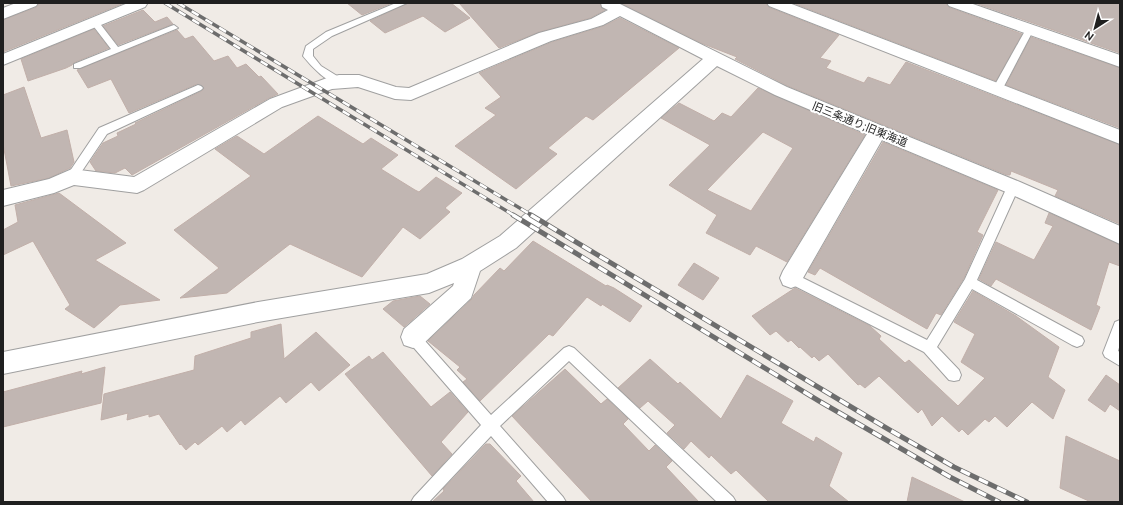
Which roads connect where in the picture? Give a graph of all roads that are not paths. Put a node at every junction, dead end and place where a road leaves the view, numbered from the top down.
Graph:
1 (30, 3) edge
2 (137, 3) edge
3 (403, 3) edge
4 (775, 3) edge
5 (955, 3) edge
6 (613, 7) edge
7 (3, 14) edge
8 (95, 23) junction
9 (174, 28) dead end
10 (1030, 29) junction
11 (116, 50) junction
12 (715, 58) junction
13 (3, 60) edge
14 (1120, 61) edge
15 (78, 66) dead end
16 (339, 80) junction
17 (198, 88) dead end
18 (997, 90) junction
19 (878, 131) junction
20 (1120, 137) edge
21 (72, 177) junction
22 (1013, 187) junction
23 (3, 198) edge
24 (1120, 235) edge
25 (470, 266) junction
26 (791, 278) joint
27 (970, 282) junction
28 (1120, 326) edge
29 (413, 337) joint
30 (1077, 341) dead end
31 (929, 348) junction
32 (1120, 360) edge
33 (3, 363) edge
34 (954, 375) dead end
35 (490, 425) junction
36 (419, 502) edge
37 (558, 502) edge
38 (728, 502) edge

1 - 7 street
2 - 8 street
3 - 16 lane
4 - 18 street
5 - 10 street
6 - 12 street, 旧三条通り;旧東海道
6 - 16 street
8 - 11 lane
8 - 13 street
9 - 11 lane
10 - 14 street
10 - 18 lane
11 - 15 lane
12 - 19 street, 旧三条通り;旧東海道
12 - 25 street
16 - 21 street
17 - 21 lane
18 - 20 street
19 - 22 street, 旧三条通り;旧東海道
19 - 26 street
21 - 23 street
22 - 24 street, 旧三条通り;旧東海道
22 - 27 lane
25 - 29 street
25 - 33 street
26 - 31 lane
27 - 30 lane
27 - 31 lane
28 - 32 lane
29 - 35 lane
31 - 34 lane
35 - 36 lane
35 - 37 lane
35 - 38 lane

